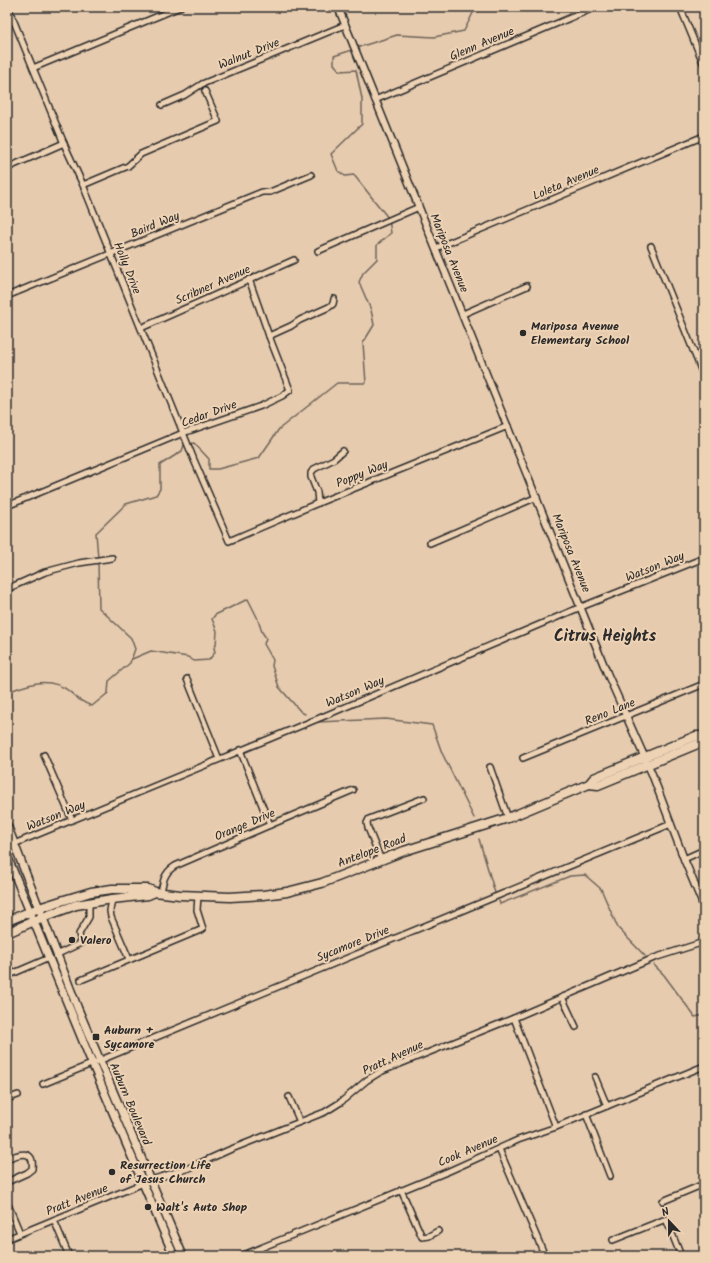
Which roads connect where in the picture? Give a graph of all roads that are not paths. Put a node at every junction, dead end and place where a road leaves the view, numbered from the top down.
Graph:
1 (8, 7) edge
2 (180, 7) edge
3 (338, 7) edge
4 (596, 7) edge
5 (680, 7) edge
6 (345, 25) junction
7 (704, 65) edge
8 (33, 68) junction
9 (205, 90) dead end
10 (376, 100) junction
11 (162, 104) dead end
12 (704, 136) edge
13 (64, 143) junction
14 (7, 168) edge
15 (311, 175) dead end
16 (83, 185) junction
17 (419, 208) junction
18 (651, 246) dead end
19 (436, 248) junction
20 (318, 251) dead end
21 (110, 254) junction
22 (294, 260) dead end
23 (249, 279) junction
24 (527, 286) dead end
25 (7, 296) edge
26 (334, 299) dead end
27 (463, 314) junction
28 (141, 328) junction
29 (269, 336) junction
30 (704, 377) edge
31 (508, 426) junction
32 (183, 433) junction
33 (343, 451) dead end
34 (537, 497) junction
35 (318, 503) junction
36 (7, 506) edge
37 (226, 537) joint
38 (430, 543) dead end
39 (112, 558) dead end
40 (704, 558) edge
41 (7, 589) edge
42 (581, 607) junction
43 (187, 679) dead end
44 (704, 684) edge
45 (626, 716) junction
46 (704, 737) edge
47 (240, 750) junction
48 (44, 755) dead end
49 (523, 758) dead end
50 (219, 759) junction
51 (646, 761) junction
52 (490, 767) dead end
53 (354, 790) dead end
54 (424, 798) dead end
55 (508, 818) junction
56 (72, 820) junction
57 (270, 824) junction
58 (671, 824) junction
59 (7, 826) edge
60 (14, 844) junction
61 (704, 850) edge
62 (7, 856) edge
63 (684, 859) junction
64 (381, 860) junction
65 (158, 893) junction
66 (198, 896) junction
67 (112, 899) junction
68 (89, 902) junction
69 (704, 907) edge
70 (39, 908) junction
71 (29, 912) junction
72 (43, 917) junction
73 (7, 921) edge
74 (33, 921) junction
75 (7, 932) edge
76 (704, 942) edge
77 (58, 954) junction
78 (49, 958) junction
79 (129, 959) junction
80 (7, 976) edge
81 (81, 980) dead end
82 (562, 997) junction
83 (514, 1018) junction
84 (576, 1028) dead end
85 (100, 1061) junction
86 (92, 1063) junction
87 (704, 1066) edge
88 (595, 1077) dead end
89 (43, 1084) dead end
90 (18, 1095) dead end
91 (289, 1097) dead end
92 (7, 1100) edge
93 (606, 1106) junction
94 (586, 1114) junction
95 (300, 1122) junction
96 (556, 1127) junction
97 (499, 1149) junction
98 (7, 1159) edge
99 (610, 1176) dead end
100 (151, 1180) junction
101 (7, 1182) edge
102 (143, 1184) junction
103 (704, 1184) edge
104 (401, 1190) junction
105 (663, 1201) dead end
106 (7, 1202) edge
107 (54, 1220) junction
108 (438, 1231) dead end
109 (20, 1233) junction
110 (164, 1235) junction
111 (7, 1239) edge
112 (613, 1240) dead end
113 (69, 1256) edge
114 (174, 1256) edge
115 (178, 1256) edge
116 (183, 1256) edge
117 (241, 1256) edge
118 (544, 1256) edge
119 (681, 1256) edge

1 - 8 street, Holly Drive
2 - 8 street
3 - 6 street, Mariposa Avenue
4 - 10 street, Glenn Avenue
5 - 7 street
6 - 10 street, Mariposa Avenue
6 - 11 street, Walnut Drive
8 - 13 street, Holly Drive
9 - 16 street
10 - 17 street, Mariposa Avenue
12 - 19 street, Loleta Avenue
13 - 14 street
13 - 16 street, Holly Drive
15 - 21 street, Baird Way
16 - 21 street, Holly Drive
17 - 19 street, Mariposa Avenue
17 - 20 street, Mariposa Avenue
18 - 30 street
19 - 27 street, Mariposa Avenue
21 - 25 street, Baird Way
21 - 28 street, Holly Drive
22 - 23 street, Scribner Avenue
23 - 28 street, Scribner Avenue
23 - 29 street
24 - 27 street
26 - 29 street
27 - 31 street, Mariposa Avenue
28 - 32 street, Holly Drive
29 - 32 street, Cedar Drive
31 - 34 street, Mariposa Avenue
31 - 35 street, Poppy Way
32 - 36 street, Cedar Drive
32 - 37 street, Holly Drive
33 - 35 street
34 - 38 street
34 - 42 street, Mariposa Avenue
35 - 37 street, Poppy Way
39 - 41 street
40 - 42 street, Watson Way
42 - 45 street, Mariposa Avenue
42 - 47 street, Watson Way
43 - 50 street
44 - 45 street, Reno Lane
45 - 49 street, Reno Lane
45 - 51 street, Mariposa Avenue
46 - 51 main road, Antelope Road
47 - 50 street, Watson Way
47 - 57 street
48 - 56 street
50 - 56 street, Watson Way
51 - 55 main road, Antelope Road
51 - 58 street, Mariposa Avenue
52 - 55 street
53 - 57 street, Orange Drive
54 - 64 street
55 - 64 main road, Antelope Road
56 - 60 street, Watson Way
57 - 65 street, Orange Drive
58 - 63 street, Mariposa Avenue
58 - 85 street, Sycamore Drive
59 - 60 main road, Auburn Boulevard
60 - 70 main road, Auburn Boulevard
61 - 63 street
62 - 71 main road, Auburn Boulevard
63 - 69 street, Mariposa Avenue
64 - 66 main road, Antelope Road
65 - 66 main road, Antelope Road
65 - 67 main road, Antelope Road
65 - 70 main road, Antelope Road
66 - 79 street
67 - 68 main road, Antelope Road
67 - 79 street
68 - 72 main road, Antelope Road
68 - 77 street
70 - 71 main road, Antelope Road
70 - 72 main road, Auburn Boulevard
71 - 73 main road, Antelope Road
71 - 74 main road, Auburn Boulevard
72 - 74 main road, Antelope Road
72 - 77 main road, Auburn Boulevard
74 - 75 main road, Antelope Road
74 - 78 main road, Auburn Boulevard
76 - 82 street, Pratt Avenue
77 - 85 main road, Auburn Boulevard
78 - 80 street
78 - 86 main road, Auburn Boulevard
79 - 81 street
82 - 83 street, Pratt Avenue
82 - 84 street
83 - 95 street, Pratt Avenue
83 - 96 street
85 - 86 street, Sycamore Drive
85 - 100 main road, Auburn Boulevard
86 - 89 street, Sycamore Drive
86 - 102 main road, Auburn Boulevard
87 - 93 street, Cook Avenue
88 - 93 street
90 - 92 street
91 - 95 street
93 - 94 street, Cook Avenue
94 - 96 street, Cook Avenue
94 - 99 street
95 - 100 street, Pratt Avenue
96 - 97 street, Cook Avenue
97 - 104 street, Cook Avenue
97 - 118 street
98 - 101 street
100 - 102 street, Pratt Avenue
100 - 116 main road, Auburn Boulevard
102 - 107 street, Pratt Avenue
102 - 110 main road, Auburn Boulevard
103 - 105 street
104 - 108 street
104 - 117 street, Cook Avenue
106 - 109 street
107 - 109 street, Pratt Avenue
107 - 113 street
109 - 111 street, Pratt Avenue
110 - 114 main road, Auburn Boulevard
110 - 115 main road
112 - 119 street

